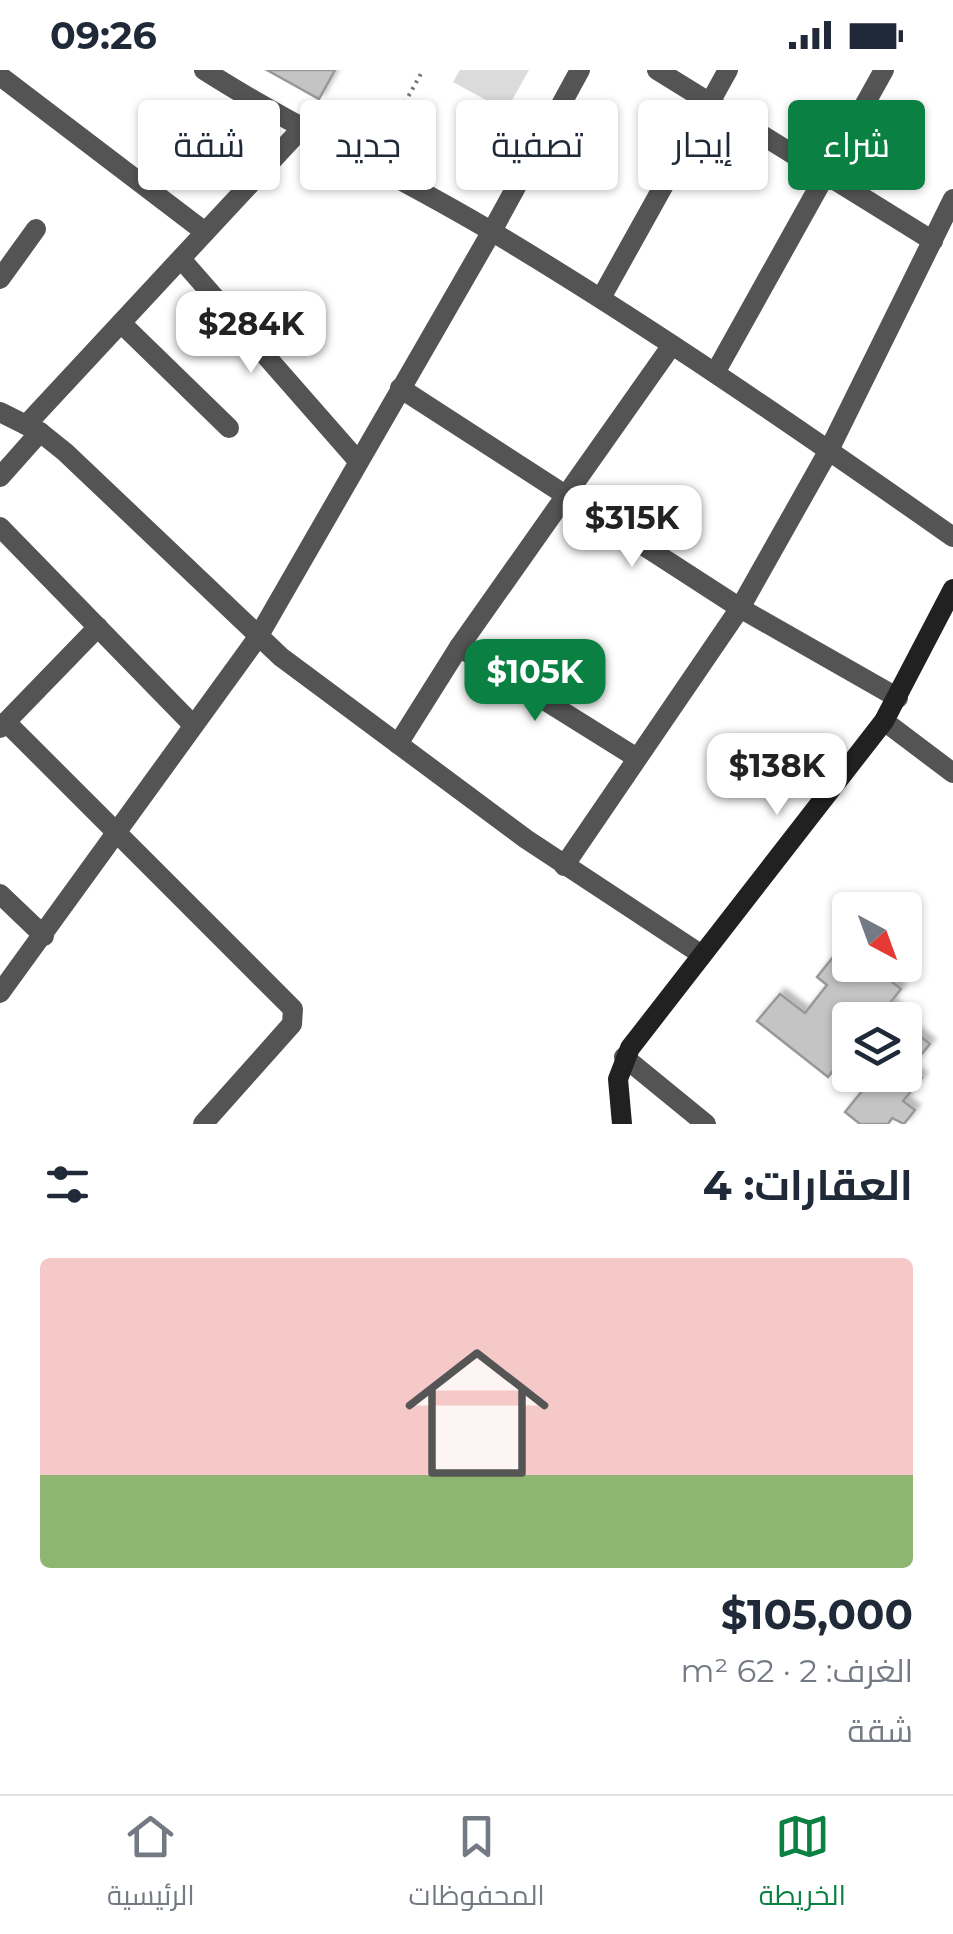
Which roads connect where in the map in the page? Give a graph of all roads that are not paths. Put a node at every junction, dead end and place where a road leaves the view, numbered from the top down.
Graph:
1 (580, 70) edge
2 (657, 70) edge
3 (728, 70) edge
4 (884, 70) edge
5 (207, 71) edge
6 (0, 76) edge
7 (705, 100) edge
8 (712, 100) edge
9 (867, 100) edge
10 (300, 125) edge
11 (300, 130) edge
12 (417, 190) edge
13 (661, 190) edge
14 (816, 190) edge
15 (851, 190) edge
16 (953, 198) edge
17 (36, 229) dead end
18 (492, 231) junction
19 (205, 232) junction
20 (933, 240) junction
21 (181, 258) junction
22 (0, 279) edge
23 (601, 298) junction
24 (121, 322) junction
25 (672, 345) junction
26 (715, 372) junction
27 (400, 388) junction
28 (0, 412) edge
29 (230, 428) dead end
30 (33, 429) junction
31 (830, 450) junction
32 (358, 461) junction
33 (0, 478) edge
34 (564, 496) junction
35 (0, 527) edge
36 (953, 537) edge
37 (953, 589) edge
38 (740, 608) junction
39 (98, 627) junction
40 (258, 637) junction
41 (459, 647) junction
42 (898, 698) junction
43 (884, 721) junction
44 (3, 725) edge
45 (193, 725) junction
46 (398, 744) junction
47 (637, 758) junction
48 (953, 773) edge
49 (116, 834) junction
50 (564, 866) junction
51 (0, 894) edge
52 (44, 936) junction
53 (702, 955) junction
54 (0, 993) edge
55 (624, 1057) junction
56 (202, 1124) edge
57 (622, 1124) edge
58 (706, 1124) edge

1 - 18 street
2 - 7 street
3 - 8 street
4 - 9 street
5 - 10 street
6 - 19 street
11 - 19 street
12 - 18 street
13 - 23 street
14 - 26 street
15 - 20 street
16 - 20 street
17 - 22 street
18 - 23 street
18 - 27 street
19 - 21 street
20 - 31 street
21 - 24 street
21 - 32 street
23 - 25 street
24 - 29 street
24 - 30 street
25 - 26 street
25 - 34 street
26 - 31 street
27 - 32 street
27 - 34 street
28 - 30 street
30 - 33 street
30 - 40 street
31 - 36 street
31 - 38 street
32 - 40 street
34 - 38 street
34 - 41 street
35 - 39 street
37 - 42 street
38 - 42 street
38 - 47 street
39 - 44 street
39 - 45 street
40 - 45 street
40 - 46 street
41 - 46 street
41 - 47 street
42 - 43 street
43 - 48 street
43 - 53 street
44 - 49 street
45 - 49 street
46 - 50 street
47 - 50 street
49 - 52 street
49 - 56 street
50 - 53 street
51 - 52 street
52 - 54 street
53 - 55 street
55 - 57 street
55 - 58 street

